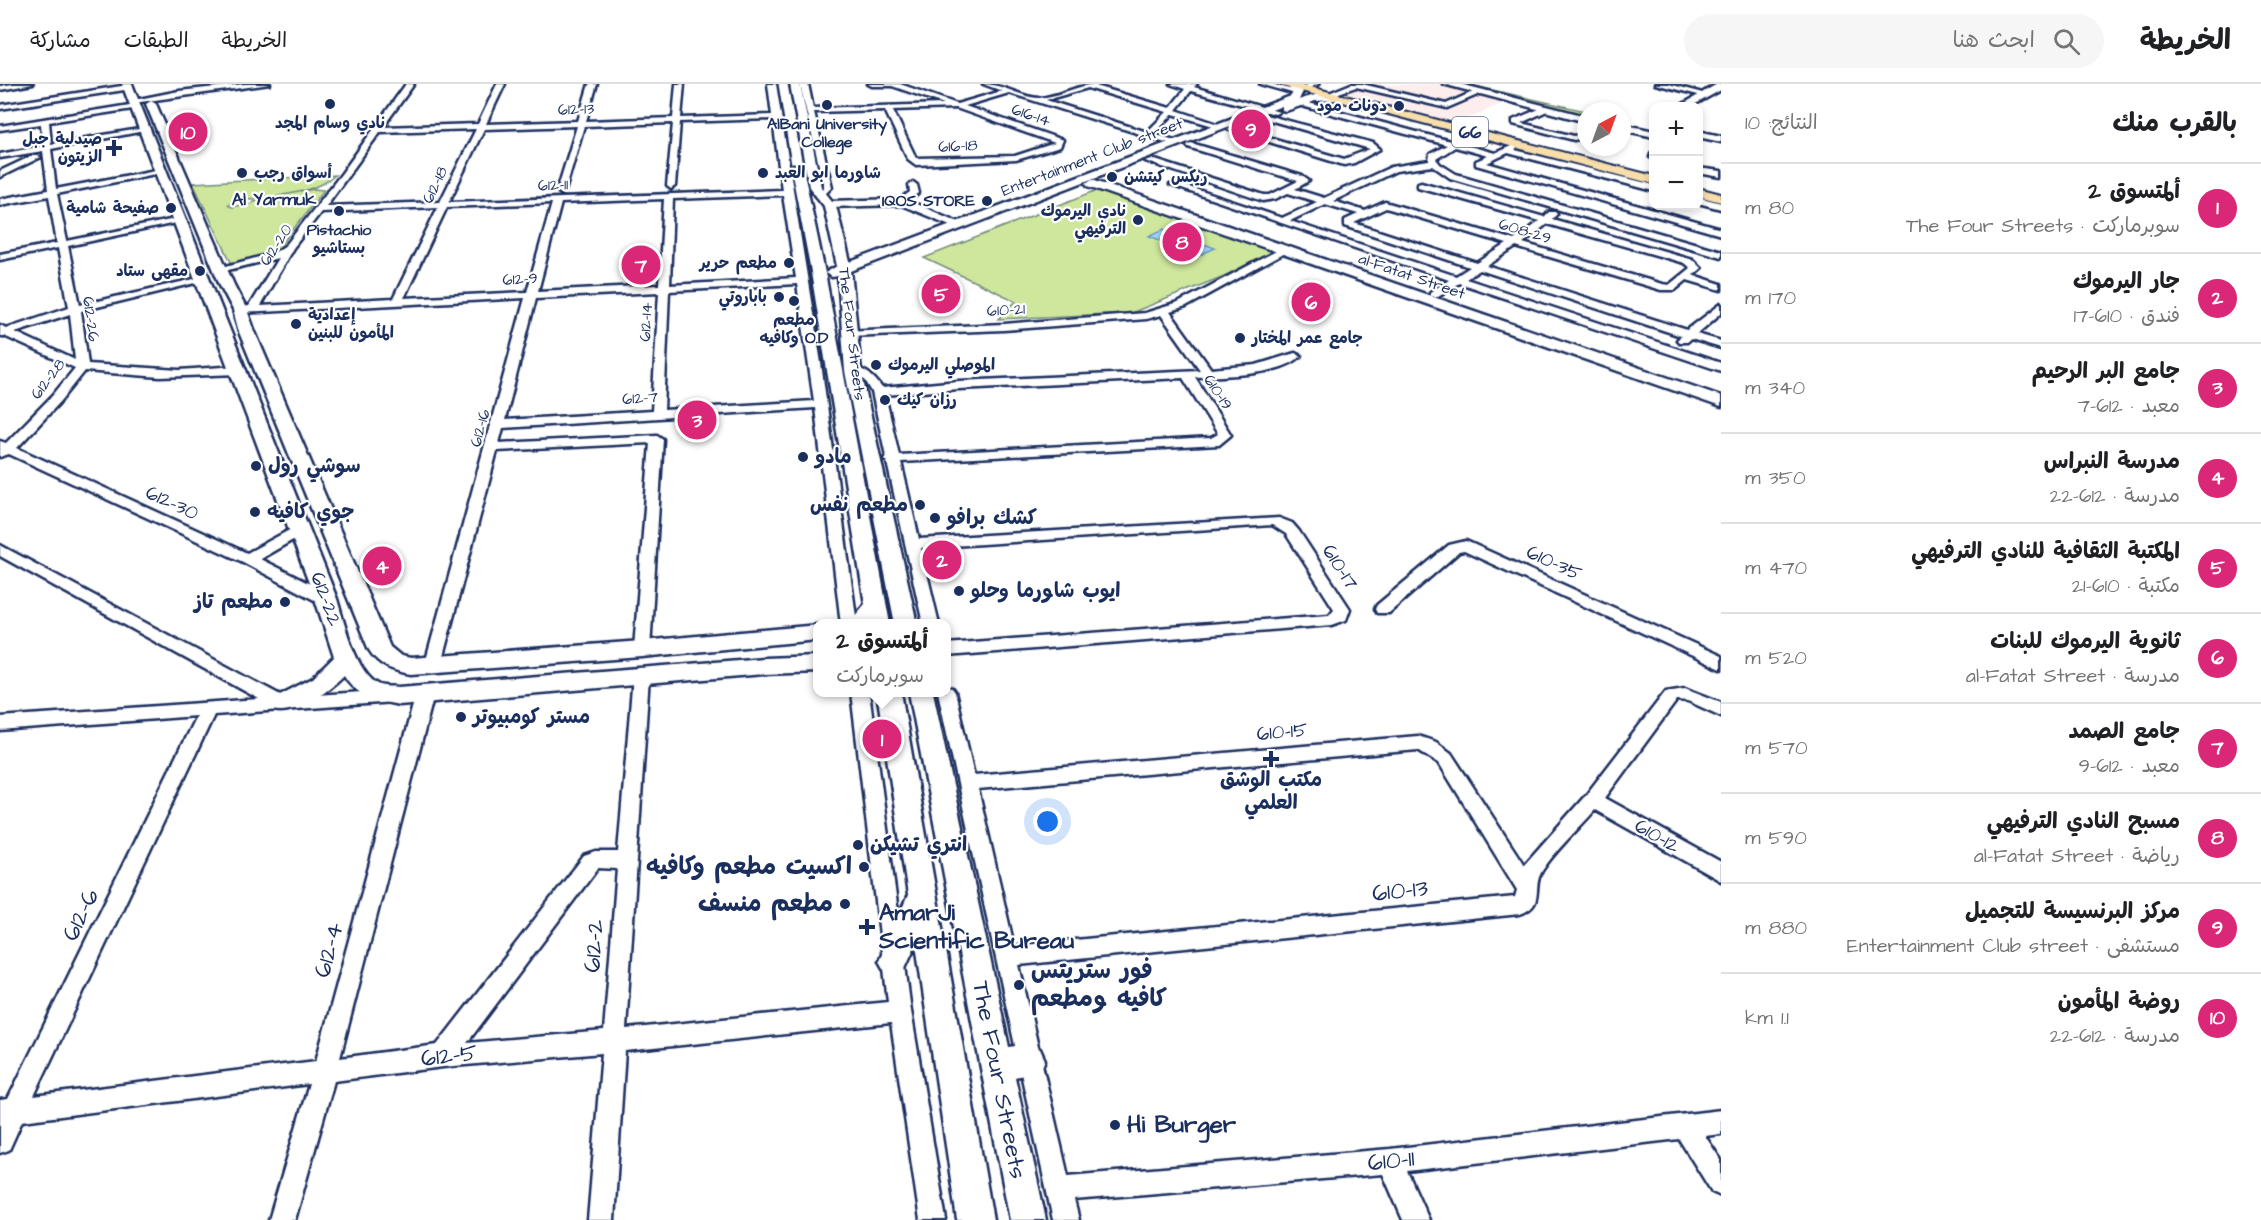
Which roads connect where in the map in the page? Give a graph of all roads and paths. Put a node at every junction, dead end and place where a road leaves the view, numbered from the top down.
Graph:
1 (29, 84) edge
2 (266, 84) edge
3 (410, 84) edge
4 (501, 84) edge
5 (592, 84) edge
6 (680, 84) edge
7 (872, 84) edge
8 (894, 84) edge
9 (987, 84) edge
10 (1174, 84) edge
11 (1264, 84) edge
12 (1357, 84) edge
13 (1448, 84) edge
14 (1659, 84) edge
15 (1092, 85) edge
16 (1191, 86) edge
17 (1721, 86) edge
18 (789, 87) edge
19 (0, 88) edge
20 (1298, 89) edge
21 (1476, 89) edge
22 (1010, 91) junction
23 (136, 94) edge
24 (1336, 95) junction
25 (1706, 95) junction
26 (1720, 97) edge
27 (1039, 100) junction
28 (1699, 102) edge
29 (1703, 104) edge
30 (958, 106) junction
31 (1574, 106) junction
32 (0, 107) edge
33 (1577, 107) edge
34 (888, 108) junction
35 (1544, 109) junction
36 (810, 111) junction
37 (1172, 111) junction
38 (1268, 113) junction
39 (1562, 113) junction
40 (777, 117) junction
41 (1577, 117) edge
42 (1631, 119) edge
43 (45, 121) junction
44 (676, 121) junction
45 (1649, 123) edge
46 (582, 124) junction
47 (480, 127) junction
48 (0, 128) edge
49 (1226, 128) junction
50 (1631, 129) edge
51 (145, 130) junction
52 (375, 130) junction
53 (1649, 133) edge
54 (1148, 135) junction
55 (1703, 135) edge
56 (1577, 137) edge
57 (1199, 139) junction
58 (1721, 139) edge
59 (1060, 142) joint
60 (1175, 143) junction
61 (1454, 144) junction
62 (1703, 145) edge
63 (1512, 147) junction
64 (1721, 150) edge
65 (46, 151) junction
66 (1364, 155) junction
67 (1494, 155) junction
68 (0, 156) edge
69 (1374, 158) dead end
70 (1384, 160) dead end
71 (1149, 161) junction
72 (1434, 163) junction
73 (1403, 166) junction
74 (38, 170) junction
75 (1619, 171) junction
76 (1703, 171) edge
77 (161, 172) junction
78 (1720, 175) edge
79 (0, 176) edge
80 (1649, 177) edge
81 (1649, 177) edge
82 (1100, 182) junction
83 (913, 185) dead end
84 (1174, 185) dead end
85 (1421, 185) dead end
86 (1649, 185) edge
87 (791, 186) junction
88 (1649, 186) edge
89 (1288, 190) junction
90 (670, 191) junction
91 (1703, 191) edge
92 (52, 192) junction
93 (179, 193) junction
94 (447, 195) junction
95 (559, 195) junction
96 (1721, 195) edge
97 (327, 199) junction
98 (824, 200) junction
99 (1325, 201) junction
100 (1703, 201) edge
101 (0, 202) edge
102 (902, 202) junction
103 (443, 204) junction
104 (1721, 206) edge
105 (1558, 208) junction
106 (320, 209) junction
107 (1364, 213) junction
108 (1547, 220) junction
109 (180, 221) junction
110 (1282, 221) junction
111 (1220, 224) junction
112 (958, 225) junction
113 (1721, 232) edge
114 (63, 244) junction
115 (1514, 244) junction
116 (289, 247) junction
117 (1285, 250) junction
118 (880, 254) junction
119 (1721, 254) edge
120 (0, 257) edge
121 (842, 267) junction
122 (1477, 267) junction
123 (220, 269) junction
124 (1685, 276) junction
125 (1457, 279) junction
126 (203, 280) junction
127 (802, 281) junction
128 (666, 286) junction
129 (819, 287) junction
130 (1721, 287) edge
131 (531, 294) junction
132 (1434, 294) junction
133 (398, 300) junction
134 (1721, 307) edge
135 (75, 309) junction
136 (247, 309) junction
137 (848, 309) junction
138 (1165, 312) junction
139 (2, 331) edge
140 (247, 332) junction
141 (848, 333) junction
142 (1688, 335) junction
143 (225, 337) junction
144 (1721, 345) edge
145 (829, 348) junction
146 (1671, 350) junction
147 (1295, 356) dead end
148 (815, 363) junction
149 (82, 367) junction
150 (1721, 367) edge
151 (238, 370) junction
152 (853, 371) junction
153 (1208, 373) junction
154 (1187, 374) junction
155 (878, 392) junction
156 (1721, 393) edge
157 (1721, 402) edge
158 (819, 404) junction
159 (658, 414) junction
160 (498, 424) junction
161 (492, 447) junction
162 (3, 449) edge
163 (891, 459) junction
164 (300, 530) junction
165 (913, 544) junction
166 (0, 550) edge
167 (248, 559) junction
168 (326, 599) junction
169 (1383, 609) dead end
170 (878, 614) edge
171 (848, 619) edge
172 (865, 619) edge
173 (905, 619) edge
174 (930, 619) edge
175 (813, 632) edge
176 (642, 649) junction
177 (951, 650) edge
178 (347, 658) junction
179 (516, 658) junction
180 (1721, 663) edge
181 (433, 664) junction
182 (813, 664) edge
183 (641, 676) junction
184 (506, 688) junction
185 (425, 694) junction
186 (399, 696) junction
187 (861, 697) edge
188 (890, 697) edge
189 (947, 697) edge
190 (929, 700) edge
191 (282, 704) junction
192 (208, 710) junction
193 (1721, 710) edge
194 (0, 724) edge
195 (903, 773) junction
196 (938, 776) junction
197 (966, 783) junction
198 (1593, 800) junction
199 (944, 811) junction
200 (910, 813) junction
201 (627, 861) junction
202 (1721, 872) edge
203 (1527, 888) junction
204 (922, 895) junction
205 (1005, 957) junction
206 (894, 961) junction
207 (900, 1011) junction
208 (614, 1041) junction
209 (443, 1056) junction
210 (1029, 1060) junction
211 (996, 1064) junction
212 (325, 1070) junction
213 (8, 1111) edge
214 (1721, 1122) edge
215 (1686, 1128) junction
216 (0, 1141) edge
217 (1390, 1161) junction
218 (1721, 1183) edge
219 (1059, 1188) junction
220 (282, 1220) edge
221 (601, 1220) edge
222 (933, 1220) edge
223 (975, 1220) edge
224 (1028, 1220) edge
225 (1066, 1220) edge
226 (1416, 1220) edge

1 - 19 street
2 - 23 street
3 - 52 street, 612-20
4 - 47 street, 612-18
5 - 46 street, 612-16
6 - 44 street, 612-14
7 - 8 street, 616-14
8 - 30 street, 616-14
9 - 22 street
10 - 16 street
11 - 20 street
12 - 21 street
12 - 24 street
13 - 21 street
14 - 25 street
15 - 27 street
15 - 37 street
16 - 37 street
16 - 38 street
17 - 25 street
18 - 36 street
18 - 40 street
18 - 87 street, The Four Streets
18 - 98 street, The Four Streets
20 - 24 main road, 66
20 - 24 street, Entertainment Club street
20 - 38 street, Entertainment Club street
20 - 61 street
21 - 31 street
21 - 35 street
22 - 27 street
22 - 30 street
23 - 32 street
23 - 43 street
23 - 51 street, 612-22
23 - 93 street, 612-22
24 - 63 main road, 66
24 - 80 main road, 66
25 - 28 street
26 - 29 street
27 - 54 street
30 - 34 street
30 - 59 street, 616-14
31 - 33 street
31 - 39 street
34 - 36 street
34 - 59 street, 616-18
35 - 39 street
35 - 56 street
36 - 98 street
37 - 49 street
37 - 54 street
38 - 49 street, Entertainment Club street
38 - 66 street
39 - 41 street
40 - 44 street, 612-13
40 - 87 street
42 - 45 street
43 - 48 street
43 - 65 street, 612-26
44 - 46 street, 612-13
44 - 90 street, 612-14
46 - 47 street, 612-13
46 - 95 street, 612-16
47 - 52 street, 612-13
47 - 94 street, 612-18
49 - 57 street, Entertainment Club street
49 - 66 street
50 - 53 street
51 - 65 street
51 - 77 street, 612-22
52 - 97 street, 612-20
54 - 60 street
55 - 58 street
57 - 60 street, Entertainment Club street
57 - 71 street, Entertainment Club street
57 - 89 street
60 - 112 street, Entertainment Club street
61 - 67 street
61 - 72 street
62 - 64 street
63 - 67 street
63 - 75 main road, 66
63 - 88 street
65 - 68 street
65 - 74 street, 612-26
65 - 79 street
66 - 69 street
67 - 113 street
70 - 73 street
71 - 82 street, Entertainment Club street
71 - 89 street
72 - 73 street
72 - 105 street
73 - 99 street
74 - 79 street
74 - 92 street, 612-26
75 - 81 main road, 66
75 - 86 main road
76 - 78 street
77 - 92 street
77 - 93 street, 612-22
82 - 111 street, al-Fatat Street
82 - 121 street, Entertainment Club street
83 - 102 street
84 - 110 street
85 - 108 street
87 - 90 street, 612-11
87 - 121 street
87 - 127 street
87 - 129 street, The Four Streets
89 - 99 street
90 - 95 street, 612-11
90 - 128 street, 612-14
91 - 96 main road
92 - 101 street
92 - 114 street, 612-26
93 - 109 street, 612-22
93 - 123 street, 612-22
94 - 95 street, 612-11
94 - 97 street, 612-11
94 - 103 street, 612-18
95 - 103 street, 612-11
95 - 131 street, 612-16
97 - 106 street, 612-20
98 - 102 street
98 - 121 street, The Four Streets
99 - 107 street
99 - 110 street
100 - 104 street
102 - 112 street
103 - 106 street, 612-11
103 - 133 street, 612-18
105 - 108 street
105 - 119 street
106 - 116 street, 612-20
107 - 115 street, 608-29
107 - 122 street
108 - 115 street
108 - 124 street
109 - 114 street
109 - 126 street, 612-22
110 - 125 street
111 - 117 street, al-Fatat Street
111 - 132 street, al-Fatat Street
112 - 118 street, Entertainment Club street
114 - 120 street
114 - 135 street, 612-26
115 - 122 street
115 - 124 street, 608-29
116 - 123 street
116 - 136 street, 612-20
117 - 138 street, 610-21
117 - 157 street, al-Fatat Street
118 - 121 street, Entertainment Club street
118 - 121 street
121 - 129 street, Entertainment Club street
121 - 137 street, The Four Streets
122 - 125 street
122 - 142 street
123 - 136 street, 612-22
124 - 130 street
125 - 132 street
125 - 146 street
126 - 135 street
126 - 143 street, 612-22
127 - 128 street, 612-9
127 - 148 street
128 - 131 street, 612-9
128 - 159 street, 612-14
129 - 137 street
129 - 145 street, The Four Streets
131 - 133 street, 612-9
131 - 160 street, 612-16
132 - 156 street, al-Fatat Street
133 - 136 street, 612-9
134 - 142 street
135 - 139 street
135 - 149 street, 612-26
136 - 140 street, 612-22
137 - 141 street, The Four Streets
138 - 141 street, 610-21
138 - 153 street
139 - 149 street, 612-28
140 - 143 street
140 - 181 street, 612-22
141 - 152 street, The Four Streets
142 - 144 street
142 - 146 street
143 - 151 street, 612-22
145 - 148 street
145 - 170 street, The Four Streets
146 - 150 street
147 - 153 street
148 - 158 street
149 - 151 street, 612-26
149 - 162 street, 612-28
151 - 164 street, 612-22
152 - 155 street
152 - 173 street, The Four Streets
153 - 154 street
154 - 155 street, 610-19
154 - 163 street, 610-19
155 - 163 street
158 - 159 street, 612-7
158 - 171 street
159 - 160 street, 612-7
160 - 161 street, 612-16
161 - 176 street
161 - 181 street, 612-16
162 - 167 street, 612-30
163 - 165 street
164 - 167 street
164 - 168 street, 612-22
165 - 174 street
165 - 177 street, 610-17
166 - 191 street
167 - 168 street, 612-30
168 - 178 street, 612-22
169 - 180 street, 610-35
170 - 172 street
175 - 176 street, 612-22
176 - 179 street, 612-22
178 - 186 street, 612-22
178 - 191 street
179 - 181 street, 612-22
179 - 184 street
182 - 183 street, 612-22
183 - 184 street, 612-22
183 - 201 street, 612-2
184 - 185 street, 612-22
185 - 186 street, 612-22
185 - 212 street, 612-4
186 - 191 street
187 - 206 street
188 - 195 street, The Four Streets
189 - 197 street
190 - 196 street, The Four Streets
191 - 192 street
192 - 194 street
192 - 213 street, 612-6
193 - 198 street, 610-13
195 - 196 street
195 - 200 street, The Four Streets
196 - 199 street, The Four Streets
197 - 203 street, 610-15
197 - 205 street
198 - 202 street, 610-12
198 - 203 street, 610-13
199 - 200 street
199 - 211 street, The Four Streets
200 - 204 street, The Four Streets
201 - 208 street, 612-2
201 - 209 street
203 - 205 street, 610-13
204 - 206 street
204 - 223 street, The Four Streets
205 - 210 street
206 - 207 street
207 - 208 street, 612-5
207 - 222 street
208 - 209 street, 612-5
208 - 221 street, 612-2
209 - 212 street, 612-5
210 - 211 street
210 - 219 street
211 - 224 street, The Four Streets
212 - 213 street, 612-5
212 - 220 street, 612-4
213 - 216 street, 612-6
214 - 215 street, 610-11
215 - 217 street, 610-11
215 - 218 street
217 - 219 street, 610-11
217 - 226 street
219 - 225 street

